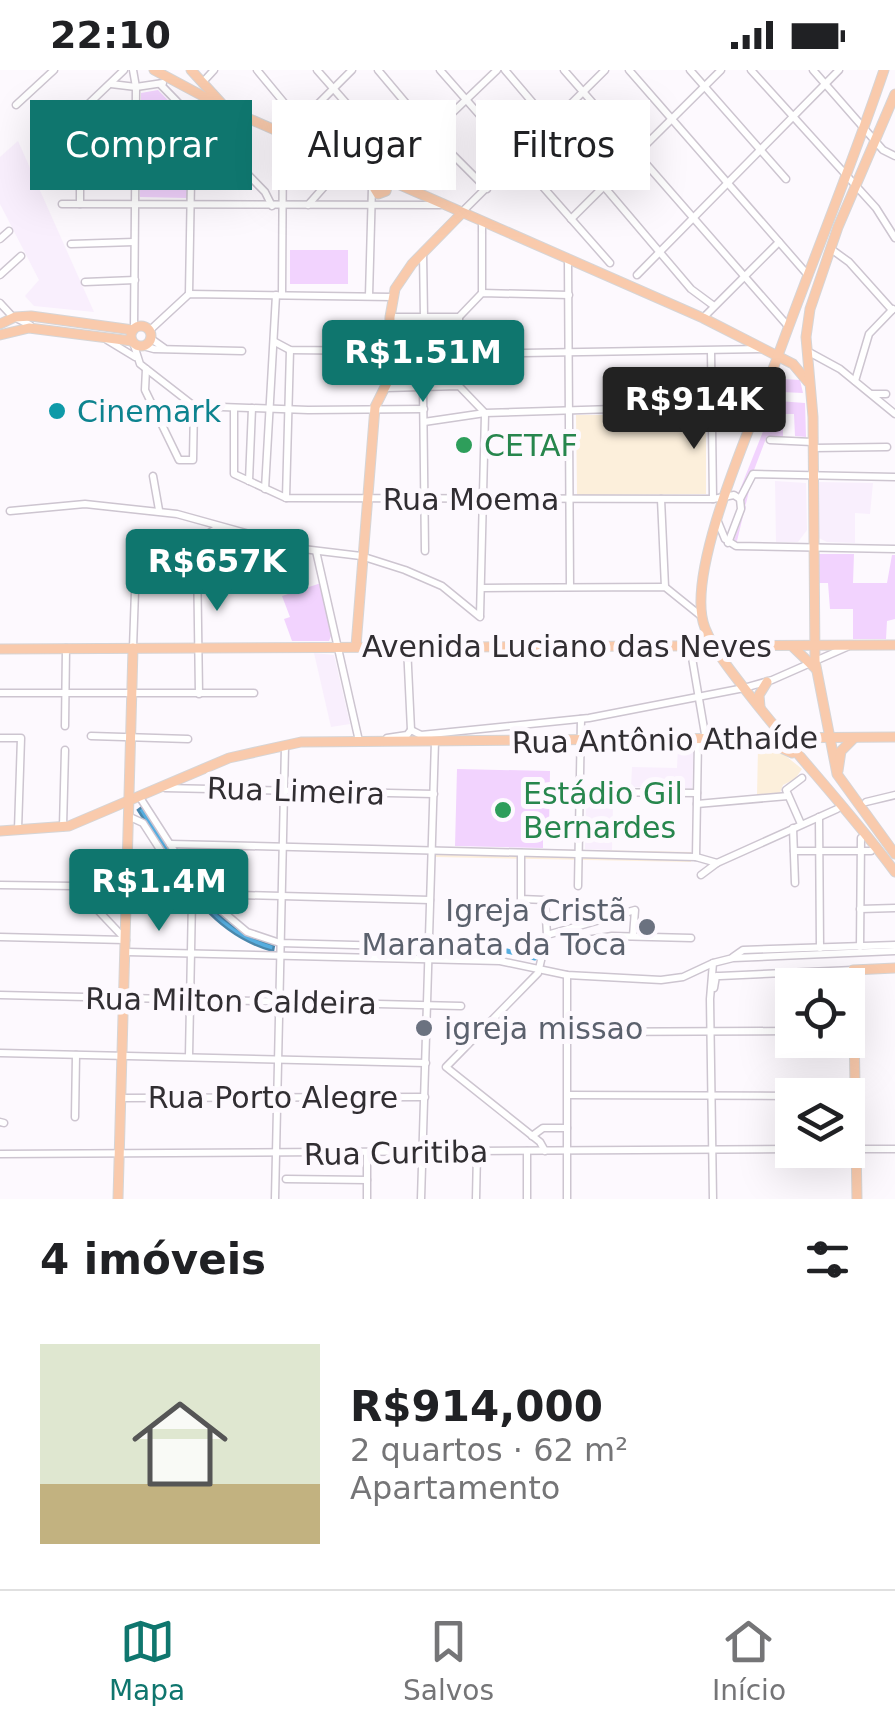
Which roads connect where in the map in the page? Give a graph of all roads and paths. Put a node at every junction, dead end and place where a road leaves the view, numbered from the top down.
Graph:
1 (54, 70) edge
2 (124, 70) edge
3 (154, 70) edge
4 (192, 70) edge
5 (214, 70) edge
6 (257, 70) edge
7 (317, 70) edge
8 (352, 70) edge
9 (378, 70) edge
10 (440, 70) edge
11 (497, 70) edge
12 (505, 70) edge
13 (564, 70) edge
14 (605, 70) edge
15 (629, 70) edge
16 (690, 70) edge
17 (721, 70) edge
18 (751, 70) edge
19 (813, 70) edge
20 (839, 70) edge
21 (882, 72) edge
22 (135, 78) edge
23 (174, 82) junction
24 (202, 83) junction
25 (110, 84) junction
26 (160, 84) junction
27 (826, 84) junction
28 (704, 87) junction
29 (333, 88) junction
30 (583, 92) junction
31 (193, 93) junction
32 (895, 94) edge
33 (466, 99) junction
34 (175, 100) edge
35 (207, 100) edge
36 (218, 100) edge
37 (282, 100) edge
38 (321, 100) edge
39 (343, 100) edge
40 (404, 100) edge
41 (531, 100) edge
42 (575, 100) edge
43 (590, 100) edge
44 (16, 105) dead end
45 (456, 109) edge
46 (476, 110) edge
47 (792, 117) junction
48 (672, 121) junction
49 (864, 127) junction
50 (874, 138) junction
51 (650, 141) edge
52 (760, 150) junction
53 (895, 156) edge
54 (456, 157) edge
55 (650, 170) edge
56 (845, 175) junction
57 (476, 178) edge
58 (252, 179) edge
59 (786, 179) dead end
60 (728, 184) junction
61 (855, 184) junction
62 (191, 190) edge
63 (282, 190) edge
64 (321, 190) edge
65 (372, 190) edge
66 (412, 190) edge
67 (484, 190) edge
68 (546, 190) edge
69 (601, 190) edge
70 (605, 190) edge
71 (62, 204) dead end
72 (80, 204) junction
73 (134, 204) junction
74 (444, 205) junction
75 (190, 206) junction
76 (272, 206) junction
77 (282, 206) junction
78 (306, 206) junction
79 (371, 207) junction
80 (462, 213) junction
81 (694, 219) junction
82 (571, 220) junction
83 (482, 223) junction
84 (9, 231) dead end
85 (895, 238) edge
86 (0, 240) edge
87 (134, 242) junction
88 (778, 242) junction
89 (71, 244) dead end
90 (831, 249) junction
91 (423, 251) junction
92 (660, 252) junction
93 (21, 256) dead end
94 (568, 260) junction
95 (610, 263) dead end
96 (807, 274) junction
97 (0, 275) edge
98 (744, 275) junction
99 (636, 276) dead end
100 (134, 280) junction
101 (85, 282) dead end
102 (482, 293) junction
103 (188, 294) junction
104 (279, 294) junction
105 (569, 295) junction
106 (369, 296) junction
107 (392, 297) junction
108 (2, 306) edge
109 (714, 306) junction
110 (893, 309) edge
111 (31, 316) junction
112 (14, 317) junction
113 (390, 317) junction
114 (458, 317) junction
115 (424, 318) junction
116 (703, 318) junction
117 (0, 323) edge
118 (787, 325) junction
119 (37, 328) junction
120 (92, 334) junction
121 (0, 335) edge
122 (139, 336) junction
123 (276, 342) junction
124 (754, 348) junction
125 (290, 350) junction
126 (242, 351) dead end
127 (389, 351) junction
128 (806, 351) junction
129 (569, 352) junction
130 (711, 352) junction
131 (459, 354) junction
132 (778, 355) junction
133 (135, 358) junction
134 (146, 369) junction
135 (855, 381) junction
136 (459, 386) junction
137 (423, 387) junction
138 (386, 388) junction
139 (812, 394) junction
140 (870, 394) junction
141 (886, 394) dead end
142 (194, 406) junction
143 (712, 406) junction
144 (234, 408) junction
145 (252, 408) junction
146 (268, 408) junction
147 (287, 410) junction
148 (375, 410) junction
149 (424, 410) junction
150 (571, 410) junction
151 (485, 413) junction
152 (895, 414) edge
153 (424, 422) junction
154 (770, 440) dead end
155 (812, 445) junction
156 (887, 447) dead end
157 (153, 476) dead end
158 (812, 476) junction
159 (895, 477) edge
160 (249, 481) junction
161 (265, 489) junction
162 (724, 496) junction
163 (286, 498) junction
164 (368, 498) junction
165 (484, 498) junction
166 (713, 498) junction
167 (662, 499) junction
168 (740, 499) junction
169 (425, 500) junction
170 (572, 500) junction
171 (720, 509) junction
172 (159, 510) junction
173 (10, 511) dead end
174 (718, 521) junction
175 (221, 526) junction
176 (728, 542) junction
177 (812, 548) junction
178 (895, 548) edge
179 (316, 552) junction
180 (426, 552) dead end
181 (362, 556) junction
182 (199, 586) junction
183 (665, 587) junction
184 (482, 588) junction
185 (570, 588) junction
186 (701, 617) junction
187 (694, 645) junction
188 (714, 645) junction
189 (789, 645) junction
190 (814, 645) junction
191 (852, 645) junction
192 (895, 645) edge
193 (336, 646) junction
194 (356, 646) junction
195 (407, 646) junction
196 (199, 647) junction
197 (66, 648) junction
198 (133, 648) junction
199 (0, 649) edge
200 (814, 665) junction
201 (767, 682) junction
202 (744, 688) junction
203 (0, 693) edge
204 (254, 693) dead end
205 (66, 694) junction
206 (132, 694) junction
207 (200, 694) junction
208 (699, 697) junction
209 (760, 709) junction
210 (581, 719) junction
211 (771, 722) junction
212 (65, 726) dead end
213 (410, 730) junction
214 (446, 732) junction
215 (91, 736) dead end
216 (895, 737) edge
217 (0, 738) edge
218 (783, 738) junction
219 (800, 738) junction
220 (829, 738) junction
221 (854, 738) junction
222 (132, 739) junction
223 (188, 739) dead end
224 (359, 740) junction
225 (707, 740) junction
226 (381, 741) junction
227 (435, 742) junction
228 (582, 742) junction
229 (285, 744) junction
230 (65, 750) dead end
231 (800, 759) junction
232 (802, 778) dead end
233 (842, 783) junction
234 (158, 788) junction
235 (284, 790) junction
236 (582, 792) junction
237 (697, 793) junction
238 (434, 794) junction
239 (895, 795) edge
240 (788, 796) junction
241 (135, 798) junction
242 (866, 802) dead end
243 (697, 804) junction
244 (837, 809) dead end
245 (130, 817) junction
246 (819, 817) junction
247 (797, 826) junction
248 (63, 827) junction
249 (0, 831) edge
250 (18, 831) junction
251 (861, 838) dead end
252 (170, 844) junction
253 (283, 846) junction
254 (432, 850) junction
255 (129, 851) junction
256 (860, 851) junction
257 (870, 851) dead end
258 (794, 852) junction
259 (821, 852) junction
260 (522, 853) junction
261 (579, 854) junction
262 (895, 854) edge
263 (696, 857) junction
264 (717, 863) junction
265 (895, 872) edge
266 (702, 875) dead end
267 (796, 883) dead end
268 (0, 885) edge
269 (75, 886) junction
270 (578, 886) dead end
271 (202, 894) junction
272 (282, 896) junction
273 (430, 900) junction
274 (895, 908) edge
275 (860, 909) junction
276 (547, 935) junction
277 (633, 936) junction
278 (0, 937) edge
279 (691, 938) dead end
280 (126, 940) junction
281 (586, 940) dead end
282 (860, 947) junction
283 (820, 948) junction
284 (895, 948) edge
285 (280, 949) junction
286 (127, 952) junction
287 (191, 952) junction
288 (428, 953) junction
289 (732, 958) junction
290 (712, 963) junction
291 (895, 968) edge
292 (865, 969) edge
293 (539, 970) junction
294 (775, 973) edge
295 (567, 975) junction
296 (0, 995) edge
297 (126, 999) junction
298 (192, 1001) junction
299 (278, 1002) junction
300 (426, 1006) junction
301 (461, 1006) dead end
302 (712, 1029) junction
303 (775, 1031) edge
304 (568, 1032) junction
305 (0, 1052) edge
306 (76, 1055) junction
307 (124, 1055) junction
308 (190, 1056) junction
309 (277, 1058) junction
310 (426, 1063) junction
311 (568, 1095) junction
312 (710, 1096) junction
313 (775, 1096) edge
314 (425, 1097) junction
315 (121, 1098) junction
316 (276, 1098) junction
317 (74, 1116) dead end
318 (568, 1128) junction
319 (532, 1136) junction
320 (711, 1148) junction
321 (775, 1148) edge
322 (865, 1149) edge
323 (895, 1149) edge
324 (527, 1151) junction
325 (545, 1151) junction
326 (422, 1152) junction
327 (477, 1152) junction
328 (568, 1152) junction
329 (119, 1153) junction
330 (367, 1153) junction
331 (0, 1154) edge
332 (276, 1154) junction
333 (854, 1168) edge
334 (286, 1179) dead end
335 (367, 1180) junction
336 (118, 1199) edge
337 (276, 1199) edge
338 (367, 1199) edge
339 (421, 1199) edge
340 (476, 1199) edge
341 (527, 1199) edge
342 (567, 1199) edge
343 (714, 1199) edge
344 (856, 1199) edge

1 - 44 street
2 - 25 street
3 - 23 main road
4 - 24 main road
5 - 24 street
6 - 37 street
7 - 29 street
8 - 29 street
9 - 40 street
10 - 33 street
11 - 33 street
12 - 41 street
13 - 30 street
14 - 30 street
15 - 48 street
16 - 28 street
17 - 28 street
18 - 47 street
19 - 27 street
20 - 27 street
21 - 49 main road
22 - 25 street
22 - 26 street
22 - 73 street
23 - 26 street
23 - 31 main road
24 - 31 main road
24 - 36 main road
25 - 72 street
26 - 34 street
27 - 47 street
27 - 49 street
28 - 48 street
28 - 52 street
29 - 38 street
29 - 39 street
30 - 42 street
30 - 43 street
31 - 35 main road
32 - 50 main road
33 - 45 street
33 - 46 street
47 - 52 street
47 - 56 street
48 - 51 street
48 - 60 street
49 - 50 street
49 - 56 main road
50 - 53 street
50 - 61 main road
52 - 59 street
52 - 60 street
54 - 57 street
55 - 81 street
56 - 61 street
56 - 96 main road
58 - 76 street
60 - 81 street
60 - 88 street
61 - 85 street
61 - 90 main road
62 - 75 street
63 - 77 street
64 - 78 street
65 - 79 street
66 - 74 main road
67 - 80 street
68 - 82 street
69 - 82 street
70 - 92 street
71 - 72 street
72 - 73 street
73 - 75 street
73 - 87 street
74 - 79 street
74 - 80 main road
75 - 76 street
75 - 103 street
76 - 77 street
77 - 78 street
77 - 104 street
78 - 79 street
79 - 106 street
80 - 83 main road
80 - 91 main road
81 - 92 street
81 - 98 street
82 - 95 street
83 - 94 main road
83 - 102 street
84 - 86 street
87 - 89 street
87 - 100 street
88 - 96 street
88 - 98 street
90 - 110 street
90 - 128 main road
91 - 107 main road
91 - 115 street
92 - 99 street
92 - 109 street
93 - 97 street
94 - 105 street
94 - 116 main road
96 - 118 main road
98 - 109 street
98 - 118 street
100 - 101 street
100 - 122 street
102 - 105 street
102 - 114 street
103 - 104 street
103 - 122 street
104 - 106 street
104 - 123 street
105 - 129 street
106 - 107 street
107 - 113 main road
108 - 111 street
108 - 112 street
108 - 117 street
109 - 116 street
110 - 135 street
111 - 112 main road
111 - 122 main road
112 - 117 main road
112 - 119 street
113 - 115 street
113 - 127 main road
114 - 115 street
114 - 131 street
116 - 124 main road
118 - 132 main road
119 - 120 main road
119 - 121 main road
120 - 122 main road
120 - 133 street
122 - 126 street
122 - 133 street
122 - 134 street
123 - 125 street
123 - 146 street
124 - 130 street
124 - 132 main road
125 - 127 street
125 - 147 street
127 - 138 main road
128 - 135 street
128 - 139 main road
129 - 130 street
129 - 131 street
129 - 150 street
130 - 143 street
131 - 136 street
132 - 139 main road
132 - 162 main road
133 - 134 street
134 - 142 street
134 - 142 street
135 - 140 street
136 - 137 street
136 - 151 street
137 - 138 street
137 - 149 street
138 - 148 main road
139 - 155 main road
140 - 141 street
140 - 152 street
142 - 144 street
143 - 150 street
143 - 166 street
144 - 145 street
144 - 160 street, Rua Moema
145 - 146 street
145 - 160 street
146 - 147 street
146 - 161 street
147 - 148 street
147 - 163 street
148 - 149 street
148 - 164 main road
149 - 153 street
150 - 151 street
150 - 170 street
151 - 153 street
151 - 165 street
153 - 169 street
154 - 155 street
155 - 156 street
155 - 158 main road
157 - 172 street
158 - 159 street
158 - 168 street
158 - 177 main road
160 - 161 street, Rua Moema
161 - 163 street, Rua Moema
162 - 166 street, Rua Moema
162 - 168 street
162 - 171 main road
163 - 164 street, Rua Moema
164 - 169 street, Rua Moema
164 - 181 main road
165 - 169 street, Rua Moema
165 - 170 street, Rua Moema
165 - 184 street
166 - 167 street, Rua Moema
166 - 171 street
167 - 170 street, Rua Moema
167 - 183 street
168 - 176 street
169 - 180 street
170 - 185 street
171 - 174 main road
172 - 173 street
172 - 175 street
174 - 176 street
174 - 186 main road
175 - 179 street
175 - 182 street
176 - 177 street
177 - 178 street
177 - 190 main road
179 - 181 street
179 - 193 street
181 - 184 street
181 - 194 main road
182 - 196 street
182 - 198 street
183 - 185 street
183 - 186 street
184 - 185 street
186 - 187 main road
186 - 188 main road
187 - 188 main road, Avenida Luciano das Neves
187 - 195 main road, Avenida Luciano das Neves
187 - 208 street
188 - 189 main road, Avenida Luciano das Neves
188 - 202 main road
189 - 190 main road, Avenida Luciano das Neves
189 - 200 main road
190 - 191 main road, Avenida Luciano das Neves
190 - 200 main road
191 - 192 main road, Avenida Luciano das Neves
191 - 200 street
193 - 194 main road, Avenida Luciano das Neves
193 - 196 main road, Avenida Luciano das Neves
193 - 224 street
194 - 195 main road, Avenida Luciano das Neves
195 - 213 street
196 - 198 main road, Avenida Luciano das Neves
196 - 207 street
197 - 198 main road, Avenida Luciano das Neves
197 - 199 main road, Avenida Luciano das Neves
197 - 205 street
198 - 206 main road
200 - 201 street
200 - 220 main road
201 - 202 street
201 - 209 main road
202 - 208 street
202 - 209 main road
203 - 205 street
204 - 207 street
205 - 206 street
205 - 212 street
206 - 207 street
206 - 222 main road
208 - 210 street
208 - 225 street
209 - 211 main road
210 - 214 street
210 - 228 street
211 - 218 main road
211 - 219 main road
213 - 214 street
213 - 226 street
214 - 227 street
215 - 222 street
216 - 221 main road, Rua Antônio Athaíde
217 - 250 street
218 - 219 main road, Rua Antônio Athaíde
218 - 225 main road, Rua Antônio Athaíde
218 - 231 main road
219 - 220 main road, Rua Antônio Athaíde
220 - 221 main road, Rua Antônio Athaíde
220 - 233 main road
221 - 233 main road
222 - 223 street
222 - 241 main road
224 - 226 main road, Rua Antônio Athaíde
224 - 229 main road, Rua Antônio Athaíde
225 - 228 main road, Rua Antônio Athaíde
225 - 231 main road
225 - 237 street
226 - 227 main road, Rua Antônio Athaíde
227 - 228 main road, Rua Antônio Athaíde
227 - 238 street
228 - 236 street
229 - 234 main road, Rua Antônio Athaíde
229 - 235 street
230 - 248 street
231 - 265 main road
232 - 240 street
233 - 262 main road
234 - 235 street, Rua Limeira
234 - 241 main road, Rua Antônio Athaíde
235 - 238 street, Rua Limeira
235 - 253 street
236 - 237 street
236 - 261 street
237 - 243 street
238 - 254 street
239 - 242 street
240 - 243 street
240 - 247 street
241 - 245 main road
241 - 248 main road, Rua Antônio Athaíde
241 - 252 street
243 - 263 street
244 - 246 street
245 - 255 main road
245 - 287 street
246 - 247 street
246 - 259 street
247 - 258 street
247 - 264 street
248 - 250 main road, Rua Antônio Athaíde
249 - 250 main road, Rua Antônio Athaíde
251 - 256 street
252 - 253 street
252 - 271 street
253 - 254 street
253 - 272 street
254 - 260 street
254 - 273 street
255 - 269 street
255 - 280 main road
256 - 257 street
256 - 259 street
256 - 275 street
258 - 259 street
258 - 267 street
259 - 283 street
260 - 261 street
260 - 276 street
261 - 263 street
261 - 270 street
263 - 264 street
264 - 266 street
268 - 269 street
269 - 280 street
271 - 272 street
271 - 285 street
272 - 273 street
272 - 285 street
273 - 288 street
274 - 275 street
275 - 282 street
276 - 277 street
276 - 293 street
277 - 279 street
277 - 281 street
278 - 280 street
280 - 286 main road
282 - 283 street
282 - 284 street
283 - 289 street
284 - 289 street
285 - 287 street
285 - 288 street
285 - 288 street
285 - 299 street
286 - 287 street
286 - 297 main road
287 - 298 street
288 - 293 street
288 - 300 street
289 - 290 street
290 - 295 street
290 - 302 street
291 - 292 main road
293 - 295 street
293 - 319 street
294 - 302 street
295 - 304 street
296 - 297 street, Rua Milton Caldeira
297 - 298 street, Rua Milton Caldeira
297 - 307 main road
298 - 299 street, Rua Milton Caldeira
298 - 308 street
299 - 300 street, Rua Milton Caldeira
299 - 309 street
300 - 301 street, Rua Milton Caldeira
300 - 310 street
302 - 303 street
302 - 304 street
302 - 312 street
304 - 311 street
305 - 306 street
306 - 307 street
306 - 317 street
307 - 308 street
307 - 315 main road
308 - 309 street
309 - 310 street
309 - 316 street
310 - 314 street
311 - 312 street
311 - 318 street
312 - 313 street
312 - 320 street
314 - 316 street, Rua Porto Alegre
314 - 326 street
315 - 316 street, Rua Porto Alegre
315 - 329 main road
316 - 332 street
318 - 319 street
318 - 328 street
319 - 325 street
320 - 321 street, Rua Curitiba
320 - 328 street, Rua Curitiba
320 - 343 street
322 - 323 street
324 - 325 street, Rua Curitiba
324 - 327 street, Rua Curitiba
324 - 341 street
325 - 328 street, Rua Curitiba
326 - 327 street, Rua Curitiba
326 - 330 street, Rua Curitiba
326 - 339 street
327 - 340 street
328 - 342 street
329 - 331 street, Rua Curitiba
329 - 332 street, Rua Curitiba
329 - 336 main road
330 - 332 street, Rua Curitiba
330 - 335 street
332 - 337 street
333 - 344 main road
334 - 335 street
335 - 338 street

